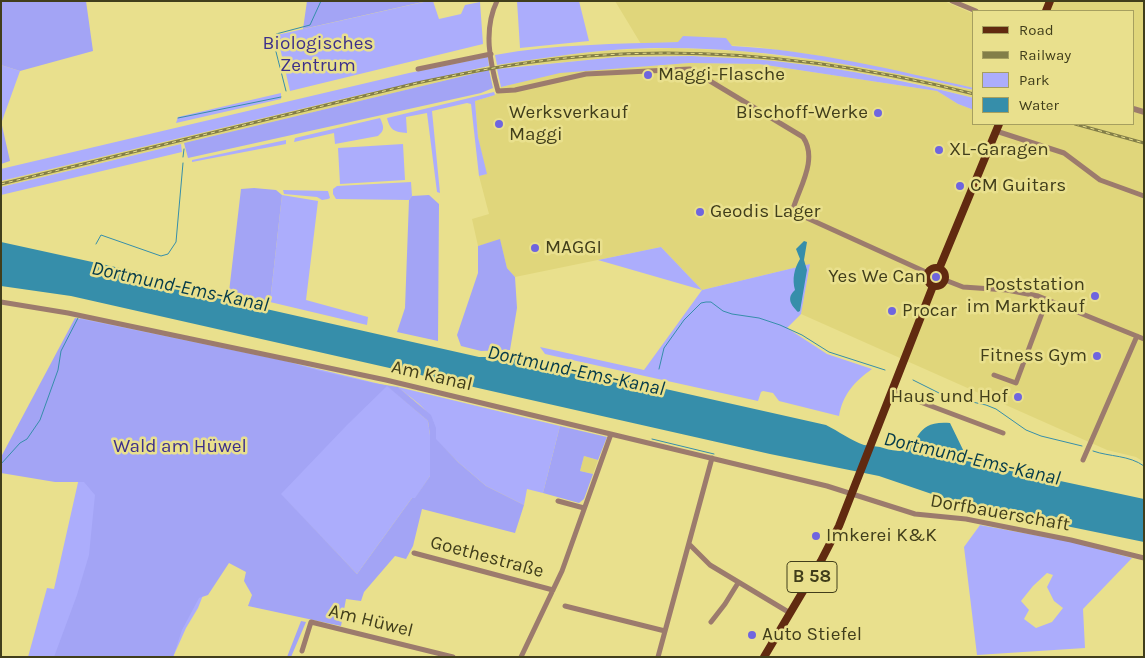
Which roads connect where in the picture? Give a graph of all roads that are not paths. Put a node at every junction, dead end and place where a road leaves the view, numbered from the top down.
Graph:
1 (497, 1) edge
2 (952, 1) edge
3 (974, 10) edge
4 (491, 54) junction
5 (418, 69) dead end
6 (997, 127) edge
7 (1144, 196) edge
8 (939, 269) junction
9 (928, 273) junction
10 (944, 280) junction
11 (933, 286) junction
12 (1047, 300) junction
13 (1, 302) edge
14 (1137, 336) junction
15 (1144, 339) edge
16 (994, 375) dead end
17 (891, 391) junction
18 (1003, 433) dead end
19 (611, 434) junction
20 (712, 458) junction
21 (1083, 460) dead end
22 (852, 494) junction
23 (558, 501) dead end
24 (584, 508) junction
25 (689, 544) junction
26 (414, 553) dead end
27 (1144, 558) edge
28 (738, 583) junction
29 (553, 590) junction
30 (565, 606) dead end
31 (790, 613) junction
32 (711, 622) dead end
33 (665, 631) junction
34 (302, 651) dead end
35 (440, 655) edge
36 (453, 657) edge
37 (521, 657) edge
38 (658, 657) edge
39 (764, 657) edge

1 - 4 street
2 - 3 street
4 - 5 street
4 - 9 street
6 - 7 street
6 - 8 main road
8 - 9 main road
8 - 10 main road
9 - 11 main road
10 - 11 main road
10 - 12 street
11 - 17 main road, B 58
12 - 14 street
12 - 16 street
13 - 19 street, Am Kanal
14 - 15 street
14 - 21 street
17 - 18 street
17 - 22 main road, B 58
19 - 20 street, Am Kanal
19 - 24 street
20 - 22 street, Am Kanal
20 - 25 street
22 - 27 street, Dorfbauerschaft
22 - 31 main road, B 58
23 - 24 street
24 - 29 street
25 - 28 street
25 - 33 street
26 - 29 street, Goethestraße
28 - 31 street
28 - 32 street
29 - 37 street
30 - 33 street
31 - 39 main road, B 58
33 - 38 street
34 - 35 street, Am Hüwel
35 - 36 street, Am Hüwel

